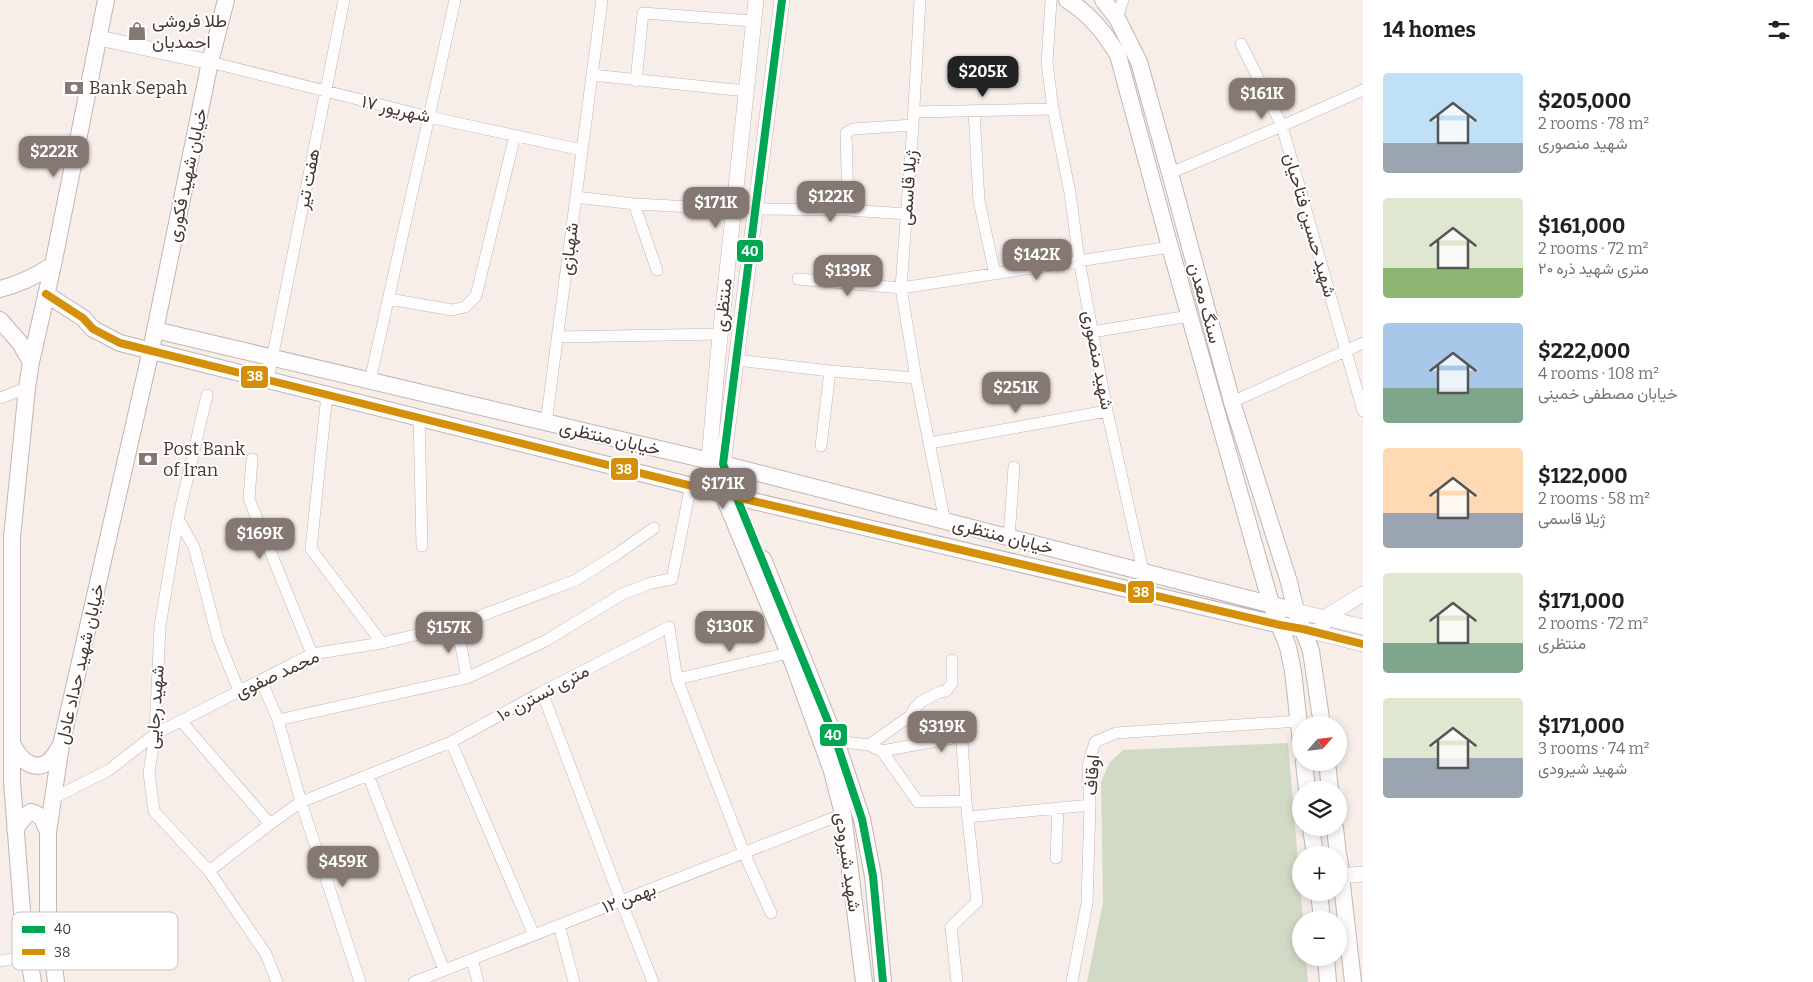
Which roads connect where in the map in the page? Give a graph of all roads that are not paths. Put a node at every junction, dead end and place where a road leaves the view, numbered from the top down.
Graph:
1 (106, 0) edge
2 (226, 0) edge
3 (344, 0) edge
4 (455, 0) edge
5 (602, 0) edge
6 (756, 0) edge
7 (782, 0) edge
8 (920, 0) edge
9 (1050, 0) edge
10 (1067, 0) edge
11 (1104, 0) edge
12 (1123, 0) edge
13 (1117, 18) junction
14 (753, 21) junction
15 (99, 38) junction
16 (1241, 44) dead end
17 (210, 62) junction
18 (592, 76) junction
19 (636, 81) junction
20 (1363, 90) edge
21 (746, 91) junction
22 (326, 92) junction
23 (1053, 109) junction
24 (974, 111) junction
25 (914, 112) junction
26 (429, 117) junction
27 (913, 125) junction
28 (1282, 126) junction
29 (515, 135) junction
30 (582, 150) junction
31 (1170, 173) junction
32 (576, 197) junction
33 (634, 204) junction
34 (733, 208) junction
35 (757, 209) junction
36 (848, 210) junction
37 (907, 214) junction
38 (1170, 247) junction
39 (1079, 260) junction
40 (52, 265) junction
41 (657, 270) dead end
42 (995, 274) junction
43 (798, 279) dead end
44 (900, 288) junction
45 (0, 289) edge
46 (46, 294) junction
47 (389, 299) junction
48 (1189, 316) junction
49 (0, 320) edge
50 (155, 330) junction
51 (1092, 332) junction
52 (720, 334) junction
53 (558, 337) junction
54 (1363, 343) edge
55 (151, 350) junction
56 (1345, 351) junction
57 (272, 358) junction
58 (736, 360) junction
59 (31, 362) junction
60 (830, 371) junction
61 (916, 378) junction
62 (268, 379) junction
63 (370, 381) junction
64 (27, 388) junction
65 (326, 394) junction
66 (208, 395) dead end
67 (0, 398) edge
68 (1232, 402) junction
69 (1107, 411) junction
70 (1363, 412) edge
71 (419, 417) junction
72 (546, 423) junction
73 (930, 443) junction
74 (820, 446) dead end
75 (252, 459) dead end
76 (716, 463) junction
77 (1014, 467) dead end
78 (691, 485) junction
79 (730, 496) junction
80 (178, 519) junction
81 (945, 522) junction
82 (654, 528) dead end
83 (1009, 538) junction
84 (6, 539) edge
85 (422, 546) dead end
86 (1143, 571) junction
87 (1363, 594) edge
88 (1271, 604) junction
89 (1296, 611) junction
90 (1324, 618) junction
91 (457, 625) junction
92 (1280, 625) junction
93 (1363, 628) edge
94 (1303, 629) junction
95 (1321, 634) junction
96 (382, 643) junction
97 (1363, 644) edge
98 (788, 653) junction
99 (312, 654) junction
100 (952, 660) dead end
101 (468, 678) junction
102 (261, 680) junction
103 (677, 680) junction
104 (6, 684) edge
105 (239, 691) junction
106 (542, 692) junction
107 (1298, 716) edge
108 (1321, 716) edge
109 (278, 720) junction
110 (181, 721) junction
111 (1292, 721) edge
112 (154, 734) junction
113 (836, 741) junction
114 (451, 742) junction
115 (12, 744) junction
116 (61, 745) junction
117 (869, 745) junction
118 (882, 751) junction
119 (368, 775) junction
120 (52, 799) junction
121 (966, 801) junction
122 (301, 802) junction
123 (1090, 805) junction
124 (1058, 808) junction
125 (843, 814) junction
126 (968, 817) junction
127 (270, 824) junction
128 (15, 830) junction
129 (48, 832) junction
130 (744, 853) junction
131 (1056, 858) dead end
132 (209, 871) junction
133 (1363, 874) edge
134 (1347, 875) edge
135 (621, 901) junction
136 (1343, 901) edge
137 (22, 912) edge
138 (48, 912) edge
139 (771, 913) dead end
140 (559, 926) junction
141 (534, 935) junction
142 (472, 959) junction
143 (1327, 966) edge
144 (444, 970) junction
145 (277, 982) edge
146 (360, 982) edge
147 (414, 982) edge
148 (478, 982) edge
149 (574, 982) edge
150 (653, 982) edge
151 (864, 982) edge
152 (883, 982) edge
153 (957, 982) edge
154 (1072, 982) edge
155 (1328, 982) edge
156 (1353, 982) edge

1 - 15 main road
2 - 17 main road, خیابان شهید فکوری
3 - 22 street, هفت تیر
4 - 26 street
5 - 18 street, شهبازی
6 - 14 street, منتظری
7 - 35 street, منتظری
8 - 25 street, ژیلا قاسمی
9 - 23 street, شهید منصوری
10 - 38 main road, سنگ معدن
11 - 13 main road, سنگ معدن
12 - 13 street
13 - 31 main road, سنگ معدن
14 - 19 street
14 - 21 street, منتظری
15 - 17 street
15 - 40 main road
16 - 28 street, شهید حسین فتاحیان
17 - 22 street, ۱۷ شهریور
17 - 50 main road, خیابان شهید فکوری
18 - 19 street
18 - 30 street, شهبازی
19 - 21 street
20 - 28 street
21 - 34 street, منتظری
22 - 26 street, ۱۷ شهریور
22 - 57 street, هفت تیر
23 - 24 street
23 - 39 street, شهید منصوری
24 - 25 street
24 - 42 street
25 - 27 street, ژیلا قاسمی
26 - 29 street, ۱۷ شهریور
26 - 47 street
27 - 36 street
27 - 37 street, ژیلا قاسمی
28 - 31 street
28 - 56 street, شهید حسین فتاحیان
29 - 30 street, ۱۷ شهریور
29 - 47 street
30 - 32 street, شهبازی
31 - 68 main road, سنگ معدن
32 - 33 street
32 - 53 street, شهبازی
33 - 34 street
33 - 41 street
34 - 52 street, منتظری
35 - 36 street
35 - 58 street, منتظری
36 - 37 street
37 - 44 street, ژیلا قاسمی
38 - 39 street
38 - 48 main road, سنگ معدن
39 - 42 street
39 - 51 street, شهید منصوری
40 - 45 main road
40 - 46 main road
42 - 44 street
43 - 44 street
44 - 61 street, ژیلا قاسمی
46 - 55 main road, خیابان منتظری
46 - 59 main road
47 - 63 street
48 - 51 street
48 - 88 main road, سنگ معدن
49 - 59 main road
50 - 55 main road, خیابان شهید فکوری
50 - 57 main road, خیابان منتظری
51 - 69 street, شهید منصوری
52 - 53 street
52 - 76 street, منتظری
53 - 72 street, شهبازی
54 - 56 street
55 - 62 main road, خیابان منتظری
55 - 116 main road, خیابان شهید حداد عادل
56 - 68 street
56 - 70 street, شهید حسین فتاحیان
57 - 62 street, هفت تیر
57 - 63 main road, خیابان منتظری
58 - 60 street
58 - 76 street, منتظری
59 - 64 main road
60 - 61 street
60 - 74 street
61 - 73 street, ژیلا قاسمی
62 - 65 main road, خیابان منتظری
63 - 72 main road, خیابان منتظری
64 - 67 street
64 - 84 main road
65 - 71 main road, خیابان منتظری
65 - 96 street
66 - 80 street, شهید رجایی
68 - 89 main road, سنگ معدن
69 - 73 street
69 - 86 street, شهید منصوری
71 - 78 main road, خیابان منتظری
71 - 85 street
72 - 76 main road, خیابان منتظری
73 - 81 street, ژیلا قاسمی
75 - 99 street
76 - 79 main road
76 - 81 main road, خیابان منتظری
77 - 83 street
78 - 79 main road, خیابان منتظری
78 - 101 street
79 - 92 main road, خیابان منتظری
79 - 98 main road, شهید شیرودی
79 - 113 main road, شهید شیرودی
80 - 105 street
80 - 112 street, شهید رجایی
81 - 83 main road, خیابان منتظری
82 - 91 street, محمد صفوی
83 - 86 main road, خیابان منتظری
84 - 104 main road
86 - 88 main road, خیابان منتظری
87 - 90 street
88 - 89 main road, خیابان منتظری
88 - 92 main road, سنگ معدن
89 - 90 street
89 - 94 main road, سنگ معدن
90 - 93 street
90 - 95 street
91 - 96 street, محمد صفوی
91 - 101 street
92 - 94 main road, خیابان منتظری
92 - 107 main road, سنگ معدن
94 - 95 street
94 - 108 main road, سنگ معدن
95 - 97 street
96 - 99 street, محمد صفوی
98 - 103 street
98 - 125 main road, شهید شیرودی
99 - 102 street, محمد صفوی
100 - 117 street
101 - 109 street
102 - 105 street, محمد صفوی
102 - 109 street
103 - 106 street, ۱۰ متری نسترن
103 - 130 street, ۱۰ متری نسترن
104 - 115 main road
105 - 110 street, محمد صفوی
106 - 114 street, ۱۰ متری نسترن
106 - 135 street
109 - 122 street
110 - 112 street, محمد صفوی
110 - 127 street
111 - 123 street, اوقاف
112 - 120 street, محمد صفوی
112 - 132 street, شهید رجایی
113 - 117 street
113 - 152 main road, شهید شیرودی
114 - 119 street, ۱۰ متری نسترن
114 - 141 street
115 - 116 main road
115 - 128 main road
116 - 120 main road, خیابان شهید حداد عادل
117 - 118 street
118 - 121 street
118 - 121 street
119 - 122 street, ۱۰ متری نسترن
119 - 144 street
120 - 129 main road, خیابان شهید حداد عادل
121 - 126 street
122 - 127 street, ۱۰ متری نسترن
122 - 146 street
123 - 124 street
123 - 154 street, اوقاف
124 - 126 street
124 - 131 street
125 - 130 street, ۱۲ بهمن
125 - 151 main road, شهید شیرودی
126 - 153 street
127 - 132 street, ۱۰ متری نسترن
128 - 129 main road
128 - 137 main road
129 - 138 main road, خیابان شهید حداد عادل
130 - 135 street, ۱۲ بهمن
130 - 139 street, ۱۰ متری نسترن
132 - 145 street, شهید رجایی
133 - 134 street
135 - 140 street, ۱۲ بهمن
135 - 150 street
136 - 156 main road
140 - 141 street, ۱۲ بهمن
140 - 149 street
141 - 142 street, ۱۲ بهمن
142 - 144 street, ۱۲ بهمن
142 - 148 street
143 - 155 main road
144 - 147 street, ۱۲ بهمن

